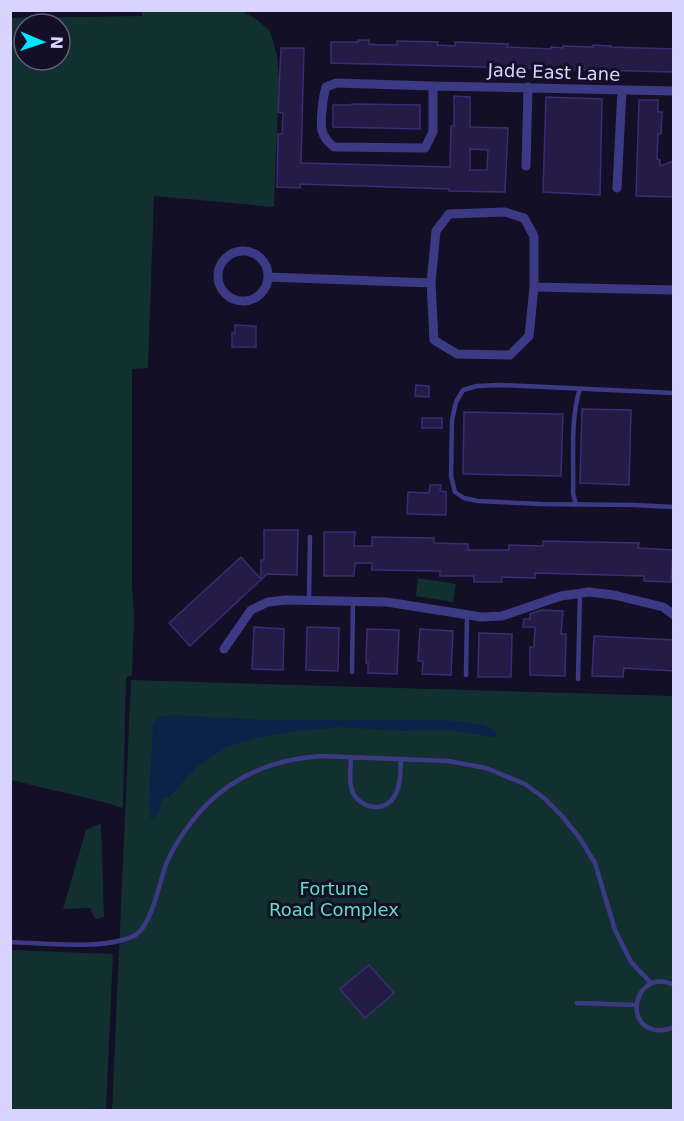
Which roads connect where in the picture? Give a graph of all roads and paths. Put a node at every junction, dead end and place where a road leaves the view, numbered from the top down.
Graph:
1 (434, 86) junction
2 (528, 87) junction
3 (622, 90) junction
4 (674, 92) edge
5 (526, 166) dead end
6 (617, 188) dead end
7 (268, 277) junction
8 (431, 283) junction
9 (534, 287) junction
10 (674, 290) edge
11 (580, 389) junction
12 (674, 393) edge
13 (576, 505) junction
14 (674, 507) edge
15 (310, 537) dead end
16 (580, 593) junction
17 (309, 600) junction
18 (353, 601) junction
19 (674, 604) edge
20 (663, 607) junction
21 (468, 615) junction
22 (674, 615) edge
23 (224, 649) dead end
24 (352, 672) dead end
25 (466, 675) dead end
26 (578, 679) dead end
27 (351, 757) junction
28 (402, 759) junction
29 (10, 942) edge
30 (651, 983) junction
31 (674, 985) edge
32 (577, 1003) dead end
33 (636, 1005) junction
34 (674, 1027) edge

1 - 1 street, Jade East Lane
1 - 2 street, Jade East Lane
2 - 3 street, Jade East Lane
2 - 5 street
3 - 4 street, Jade East Lane
3 - 6 street
7 - 7 street
7 - 8 street
8 - 9 street
8 - 9 street
9 - 10 street
11 - 12 lane
11 - 13 lane
11 - 13 lane
13 - 14 lane
15 - 17 lane
16 - 20 street
16 - 21 street
16 - 26 lane
17 - 18 street
17 - 23 street
18 - 21 street
18 - 24 lane
19 - 20 street
20 - 22 street
21 - 25 lane
27 - 28 lane
27 - 28 lane
27 - 29 lane
28 - 30 lane
30 - 31 lane
30 - 33 lane
32 - 33 lane
33 - 34 lane

